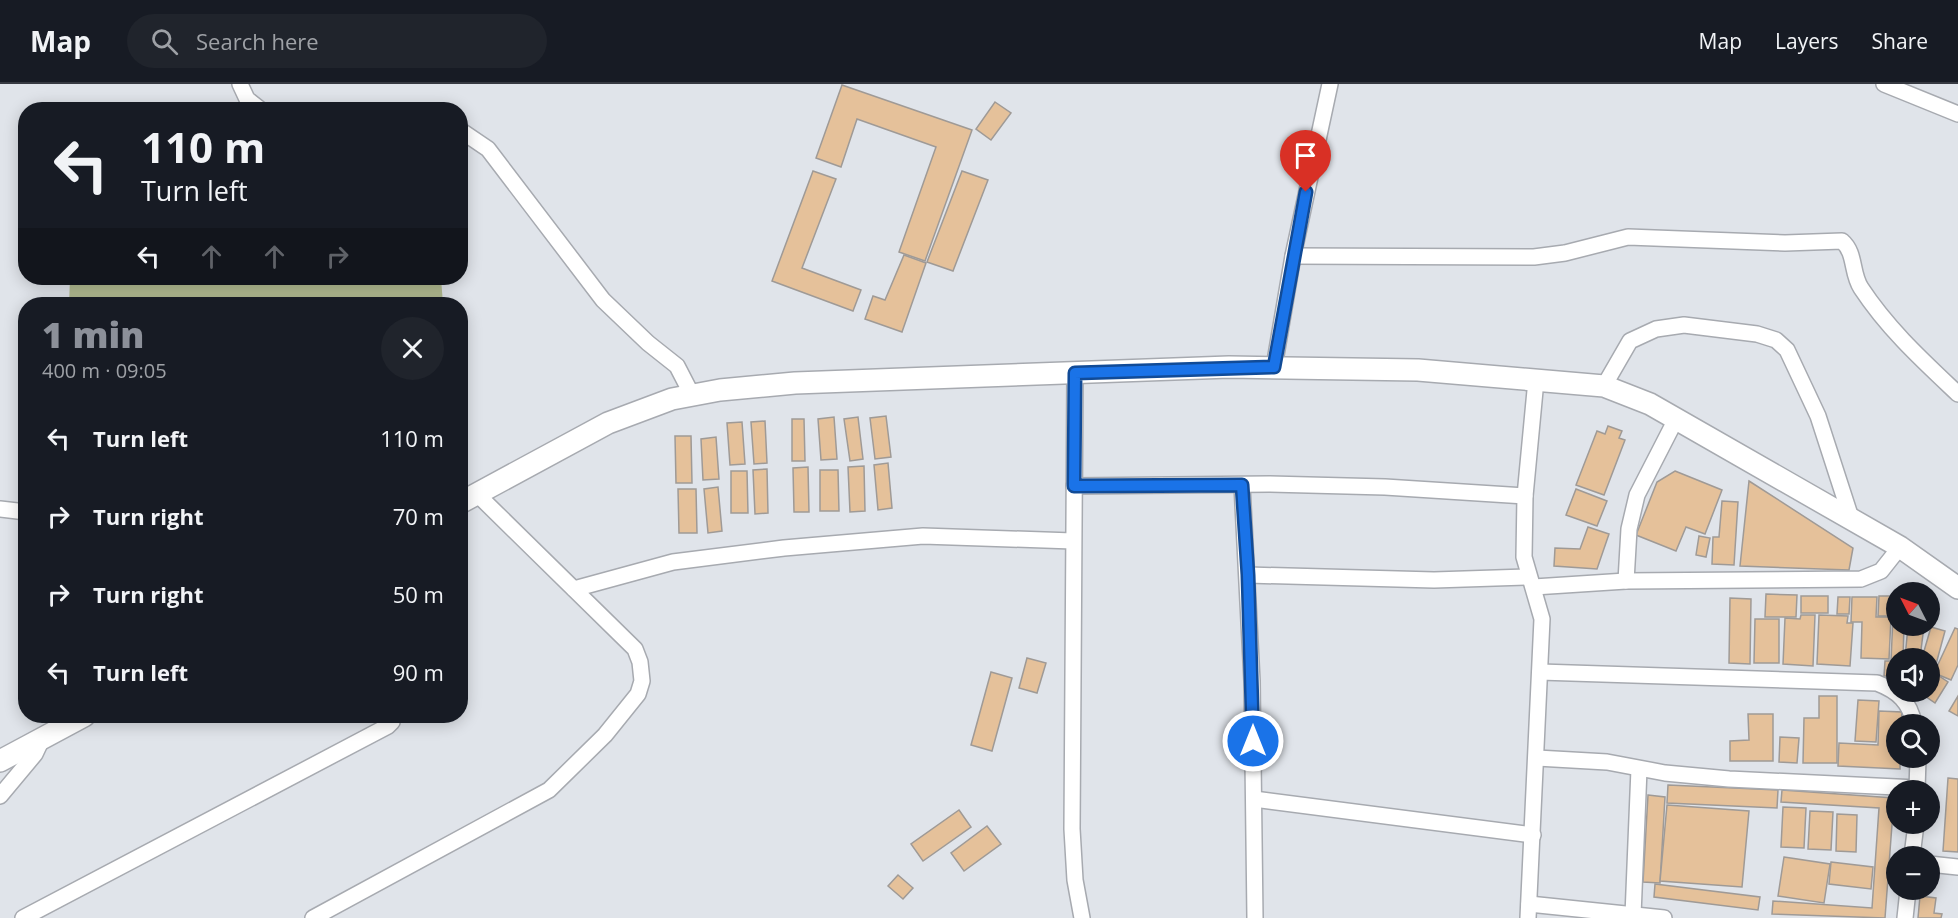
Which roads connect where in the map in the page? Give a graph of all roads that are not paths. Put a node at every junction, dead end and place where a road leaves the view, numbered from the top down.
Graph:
1 (240, 84) edge
2 (1330, 84) edge
3 (1884, 84) edge
4 (251, 102) edge
5 (1958, 114) edge
6 (468, 135) edge
7 (1293, 256) junction
8 (1274, 367) junction
9 (1075, 373) junction
10 (1536, 380) junction
11 (1604, 386) junction
12 (1958, 394) edge
13 (692, 395) junction
14 (1676, 418) junction
15 (1242, 485) junction
16 (1074, 486) junction
17 (1525, 496) junction
18 (469, 499) edge
19 (0, 510) edge
20 (18, 511) edge
21 (1852, 521) junction
22 (1073, 541) junction
23 (1900, 547) junction
24 (1248, 575) junction
25 (1626, 581) junction
26 (1531, 582) junction
27 (1958, 588) edge
28 (574, 589) junction
29 (1540, 672) junction
30 (1912, 714) edge
31 (70, 723) edge
32 (391, 723) edge
33 (43, 737) junction
34 (1537, 758) junction
35 (0, 761) edge
36 (1639, 769) junction
37 (1886, 787) edge
38 (0, 796) edge
39 (1254, 799) junction
40 (1533, 835) junction
41 (1940, 865) edge
42 (1958, 867) edge
43 (1907, 900) edge
44 (1529, 911) edge
45 (1633, 915) junction
46 (23, 918) edge
47 (313, 918) edge
48 (1082, 918) edge
49 (1255, 918) edge
50 (1664, 918) edge
51 (1905, 918) edge

1 - 4 street
2 - 7 street
3 - 5 street
6 - 13 street
7 - 8 street
7 - 12 street
8 - 9 main road
8 - 10 main road
9 - 13 main road
9 - 16 street
10 - 11 main road
10 - 17 street
11 - 14 main road
11 - 21 street
13 - 18 main road
14 - 21 main road
14 - 25 street
15 - 16 street
15 - 17 street
15 - 24 street
16 - 22 street
17 - 26 street
18 - 28 street
19 - 20 street
21 - 23 main road
22 - 28 street
22 - 48 street
23 - 25 street
23 - 27 main road
24 - 26 street
24 - 39 street
25 - 26 street
26 - 29 street
28 - 47 street
29 - 30 street
29 - 34 street
31 - 33 main road
32 - 46 street
33 - 35 main road
33 - 38 street
34 - 36 street
34 - 40 street
36 - 37 street
36 - 45 street
39 - 40 street
39 - 49 street
40 - 44 street
41 - 42 street
43 - 51 street
44 - 45 street
45 - 50 street

